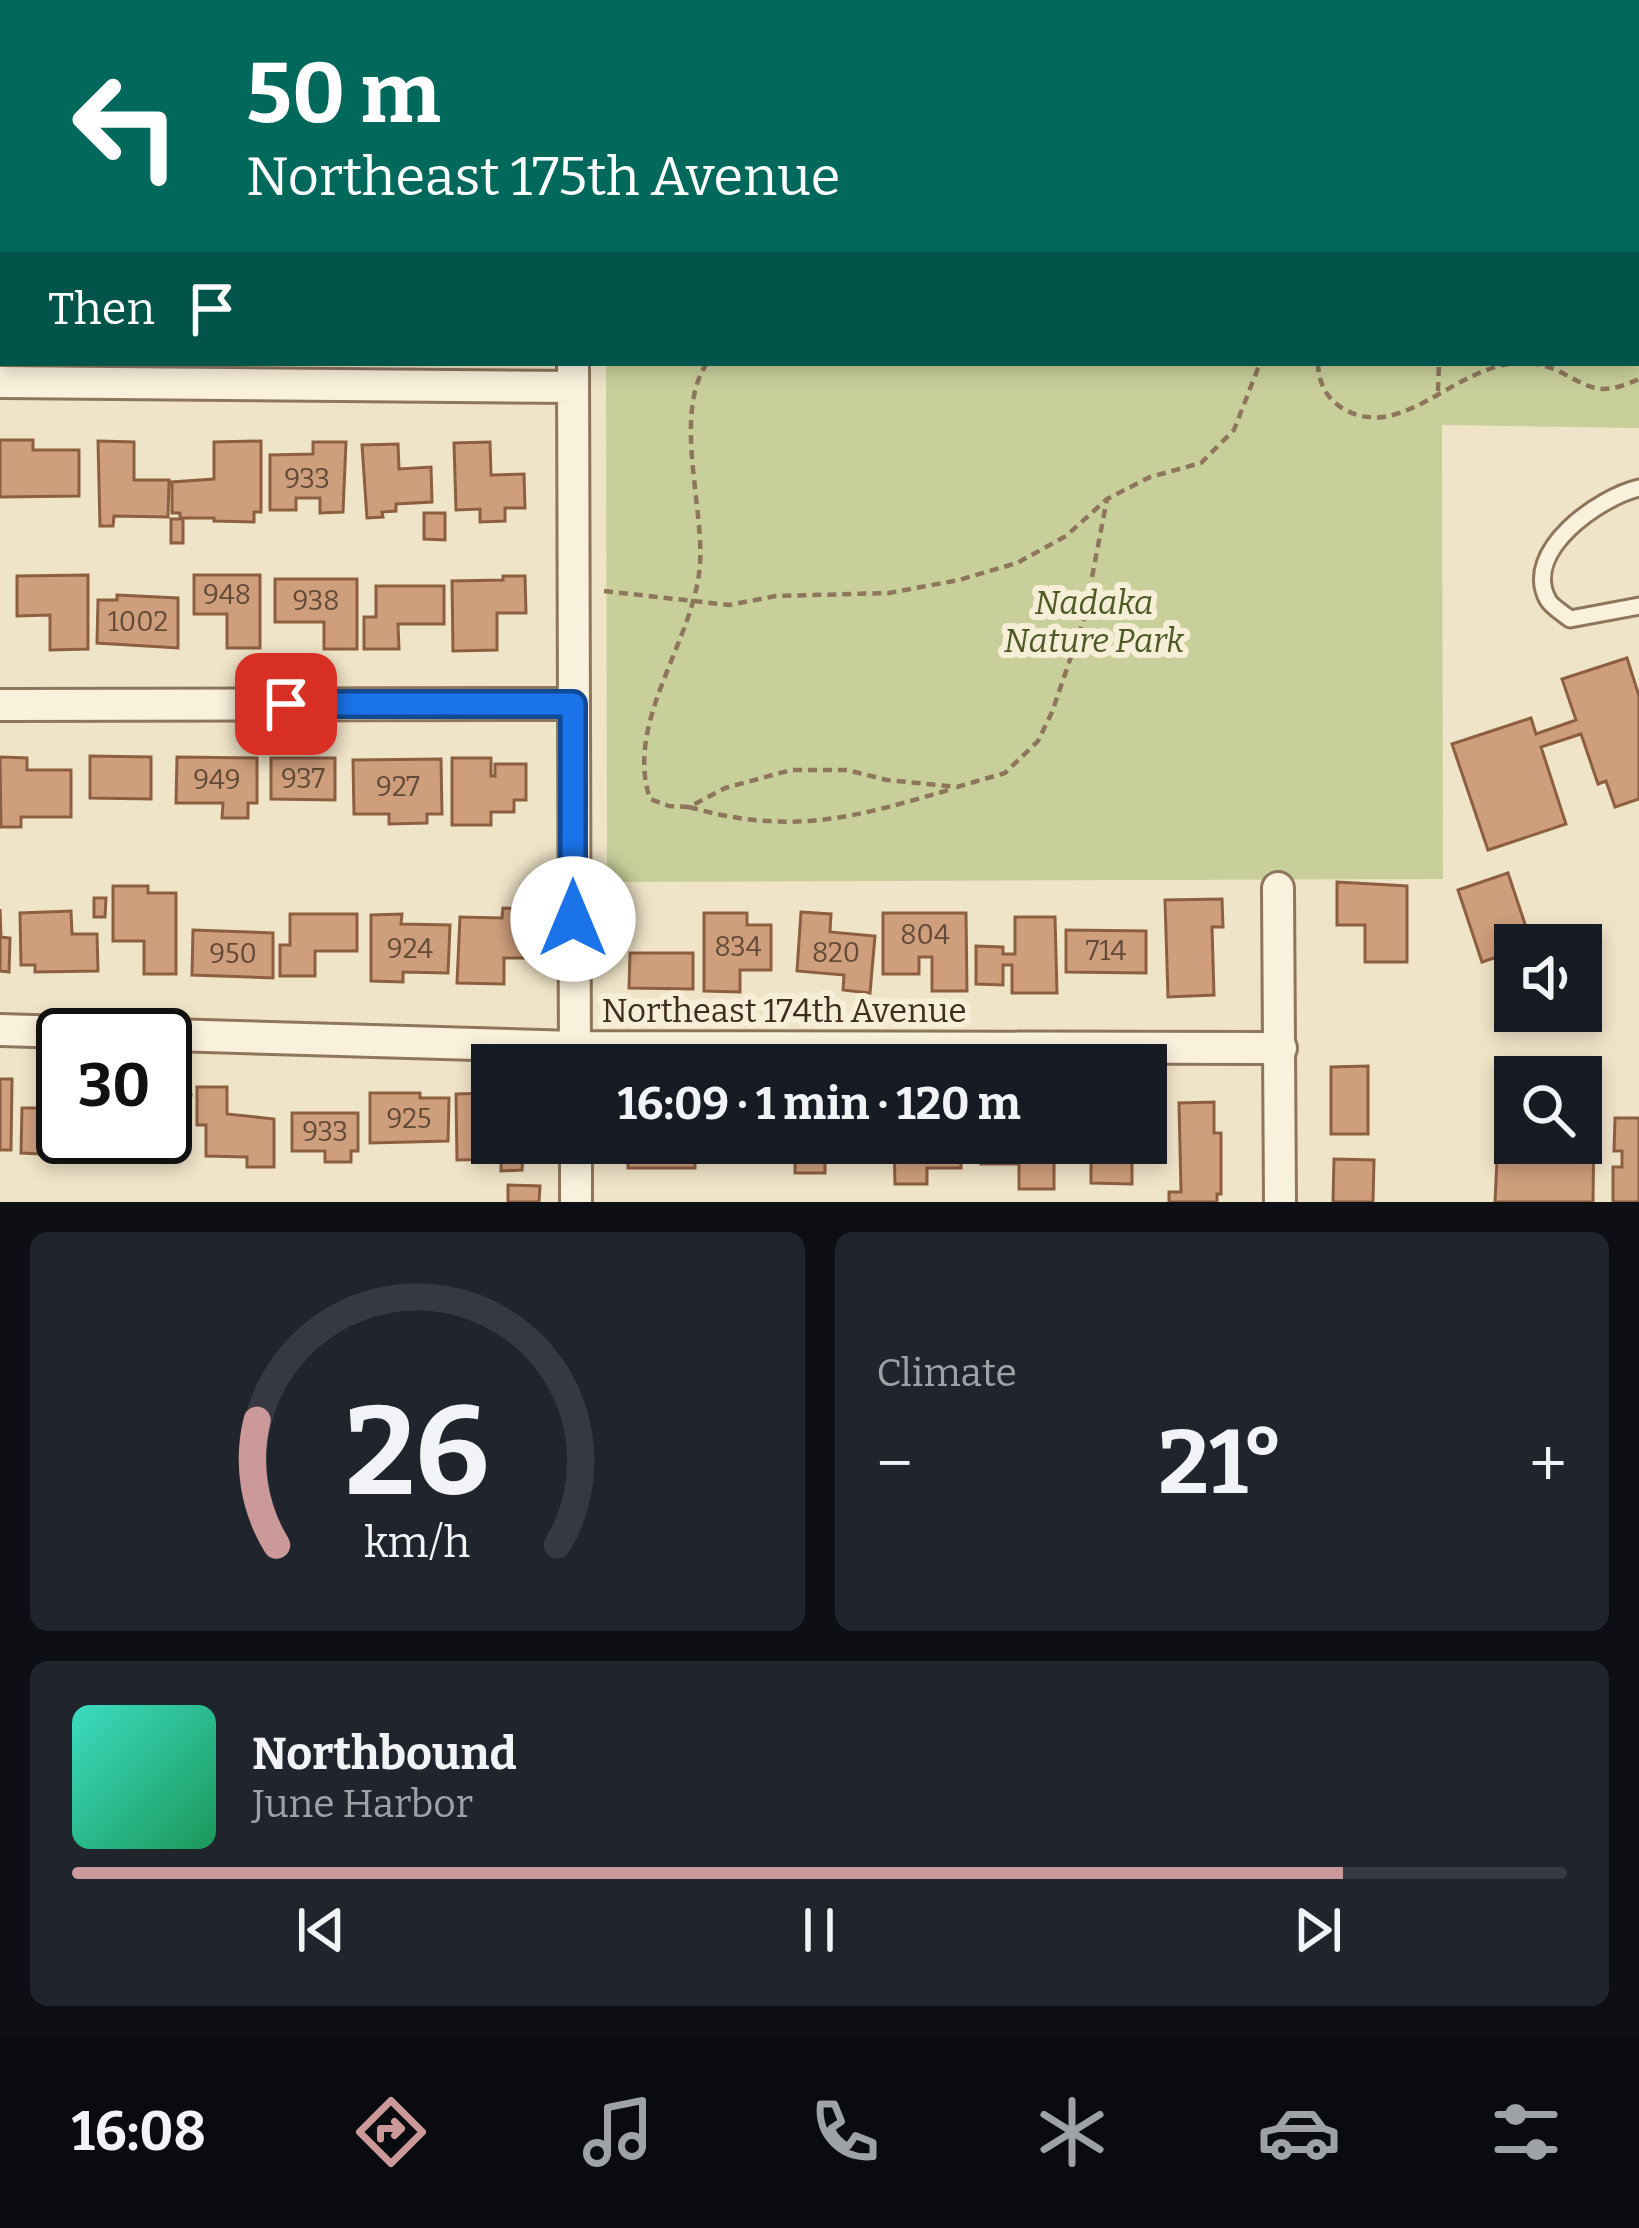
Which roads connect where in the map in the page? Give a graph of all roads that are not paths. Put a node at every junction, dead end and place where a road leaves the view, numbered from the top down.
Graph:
1 (573, 375) edge
2 (0, 382) edge
3 (1639, 488) edge
4 (1639, 606) edge
5 (573, 704) junction
6 (0, 705) edge
7 (1278, 888) dead end
8 (0, 1030) edge
9 (575, 1044) edge
10 (1281, 1048) junction
11 (1167, 1049) edge
12 (471, 1051) edge
13 (576, 1164) edge
14 (576, 1202) edge
15 (1280, 1202) edge

1 - 2 street
1 - 5 street
3 - 4 lane
5 - 6 street
5 - 9 street
7 - 10 street
8 - 12 street, Northeast 174th Avenue
10 - 11 street, Northeast 174th Avenue
10 - 15 street
13 - 14 street

